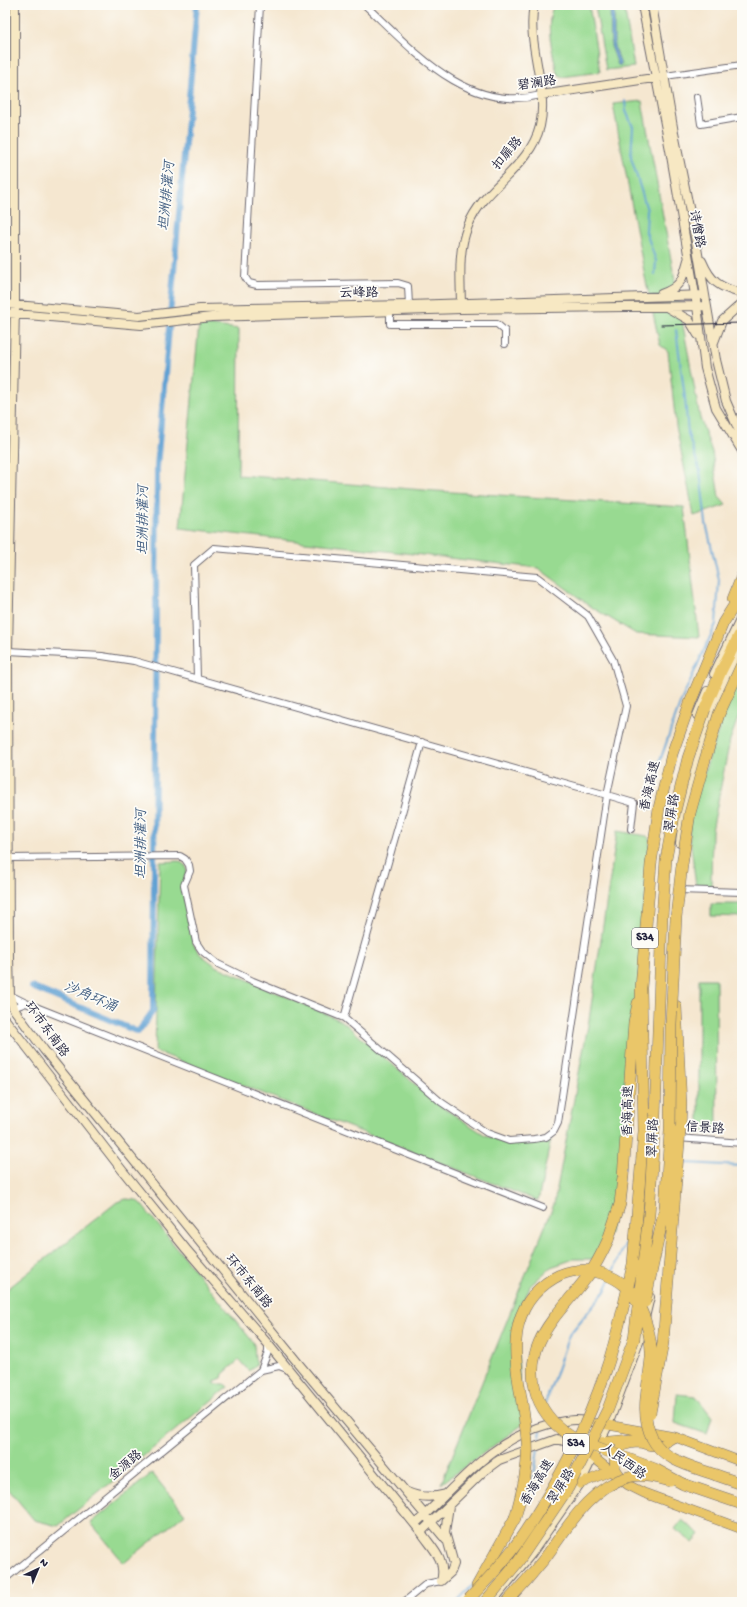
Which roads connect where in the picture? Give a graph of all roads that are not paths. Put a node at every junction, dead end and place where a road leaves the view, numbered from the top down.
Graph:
1 (15, 5) edge
2 (260, 5) edge
3 (365, 5) edge
4 (534, 5) edge
5 (642, 5) edge
6 (652, 5) edge
7 (742, 65) edge
8 (661, 76) junction
9 (541, 95) junction
10 (697, 97) dead end
11 (742, 116) edge
12 (698, 253) junction
13 (688, 257) junction
14 (740, 293) dead end
15 (695, 295) junction
16 (704, 295) junction
17 (653, 296) junction
18 (5, 304) edge
19 (741, 304) edge
20 (409, 305) junction
21 (461, 306) junction
22 (696, 306) junction
23 (706, 306) junction
24 (665, 307) junction
25 (15, 311) junction
26 (390, 312) junction
27 (5, 313) edge
28 (505, 341) dead end
29 (701, 341) junction
30 (713, 344) junction
31 (742, 438) edge
32 (742, 451) edge
33 (742, 576) edge
34 (742, 592) edge
35 (7, 605) edge
36 (742, 616) edge
37 (723, 623) junction
38 (742, 630) edge
39 (742, 643) edge
40 (8, 651) junction
41 (742, 664) edge
42 (198, 678) junction
43 (422, 742) junction
44 (607, 795) junction
45 (631, 829) dead end
46 (9, 858) junction
47 (676, 890) junction
48 (742, 892) edge
49 (674, 984) junction
50 (642, 988) junction
51 (10, 995) junction
52 (26, 1003) junction
53 (13, 1008) junction
54 (344, 1018) junction
55 (5, 1019) edge
56 (666, 1138) junction
57 (742, 1143) edge
58 (543, 1208) dead end
59 (634, 1339) junction
60 (268, 1344) junction
61 (288, 1369) junction
62 (261, 1370) junction
63 (597, 1423) junction
64 (608, 1426) junction
65 (648, 1427) junction
66 (660, 1435) junction
67 (676, 1436) junction
68 (600, 1442) junction
69 (583, 1450) junction
70 (593, 1457) junction
71 (742, 1462) edge
72 (610, 1471) junction
73 (580, 1484) junction
74 (683, 1484) junction
75 (742, 1484) edge
76 (628, 1485) junction
77 (404, 1491) junction
78 (447, 1494) junction
79 (742, 1504) edge
80 (449, 1505) junction
81 (425, 1515) junction
82 (431, 1522) junction
83 (415, 1524) junction
84 (742, 1529) edge
85 (421, 1532) junction
86 (446, 1540) junction
87 (5, 1579) edge
88 (441, 1581) junction
89 (470, 1601) edge
90 (404, 1602) edge
91 (485, 1602) edge
92 (492, 1602) edge
93 (508, 1602) edge

1 - 25 main road, 环市东南路
2 - 20 street
3 - 9 street, 碧澜路
4 - 9 main road, 扣扉路
5 - 8 main road, 诗僧路
6 - 8 main road, 诗僧路
7 - 8 street, 碧澜路
8 - 9 main road, 碧澜路
8 - 12 main road, 诗僧路
8 - 13 main road, 诗僧路
9 - 21 main road, 扣扉路
10 - 11 street
12 - 14 main road
12 - 16 main road, 诗僧路
13 - 15 main road, 诗僧路
13 - 17 main road
15 - 16 main road, 云峰路
15 - 17 main road, 云峰路
15 - 22 main road, 诗僧路
16 - 23 main road, 诗僧路
17 - 21 main road, 云峰路
18 - 25 main road
19 - 30 main road
20 - 21 main road, 云峰路
20 - 25 main road, 云峰路
21 - 24 main road, 云峰路
21 - 26 main road, 云峰路
22 - 23 main road, 云峰路
22 - 24 main road, 云峰路
22 - 29 main road, 诗僧路
23 - 30 main road, 诗僧路
24 - 29 main road
25 - 26 main road, 云峰路
25 - 27 main road
25 - 35 main road, 环市东南路
26 - 28 street
29 - 32 main road, 诗僧路
30 - 31 main road, 诗僧路
33 - 37 highway
34 - 37 highway, 香海高速 / S34
35 - 40 main road, 环市东南路
36 - 63 main road, 翠屏路
37 - 50 highway, 香海高速 / S34
38 - 59 highway, 香海高速 / S34, bridge
39 - 47 main road, 翠屏路
40 - 42 street
40 - 46 main road, 环市东南路
41 - 49 highway, bridge
42 - 43 street
42 - 44 street
43 - 44 street
43 - 54 street
44 - 45 street
44 - 54 street
46 - 51 main road, 环市东南路
46 - 54 street
47 - 48 street
47 - 56 main road, 翠屏路
49 - 59 highway, bridge
49 - 65 highway, bridge
50 - 74 highway, bridge
50 - 89 highway, 香海高速 / S34, bridge
51 - 52 street
51 - 53 main road, 环市东南路
52 - 53 street
52 - 58 street
53 - 77 main road, 环市东南路
55 - 60 main road, 环市东南路
56 - 57 street, 信景路
56 - 64 main road, 翠屏路
59 - 91 highway, 香海高速 / S34, bridge
60 - 61 main road, 环市东南路
60 - 62 street
61 - 62 street
61 - 83 main road, 环市东南路
62 - 87 street, 金源路
63 - 64 main road, 人民西路
63 - 69 main road, 翠屏路
63 - 78 main road, 人民西路
64 - 66 main road, 人民西路
64 - 68 main road, 翠屏路
65 - 75 highway, bridge
65 - 89 highway, bridge
66 - 67 main road, 人民西路
66 - 68 main road
67 - 71 main road, 人民西路
67 - 76 main road
68 - 69 main road
68 - 70 main road, 翠屏路
69 - 70 main road, 人民西路
69 - 80 main road, 人民西路
69 - 89 main road, 翠屏路
70 - 72 main road, 人民西路
70 - 73 main road, 翠屏路
72 - 73 main road
72 - 76 main road, 人民西路
73 - 92 main road, 翠屏路
74 - 79 highway
74 - 93 highway, bridge
76 - 84 main road, 人民西路
77 - 78 main road
77 - 81 main road, 环市东南路
78 - 81 main road, 人民西路
80 - 82 main road, 人民西路
80 - 86 main road
81 - 82 main road, 环市东南路
81 - 83 main road, 人民西路
82 - 85 main road, 人民西路
82 - 86 main road, 环市东南路
83 - 85 main road, 环市东南路
85 - 88 main road, 环市东南路
86 - 88 main road
88 - 90 street

